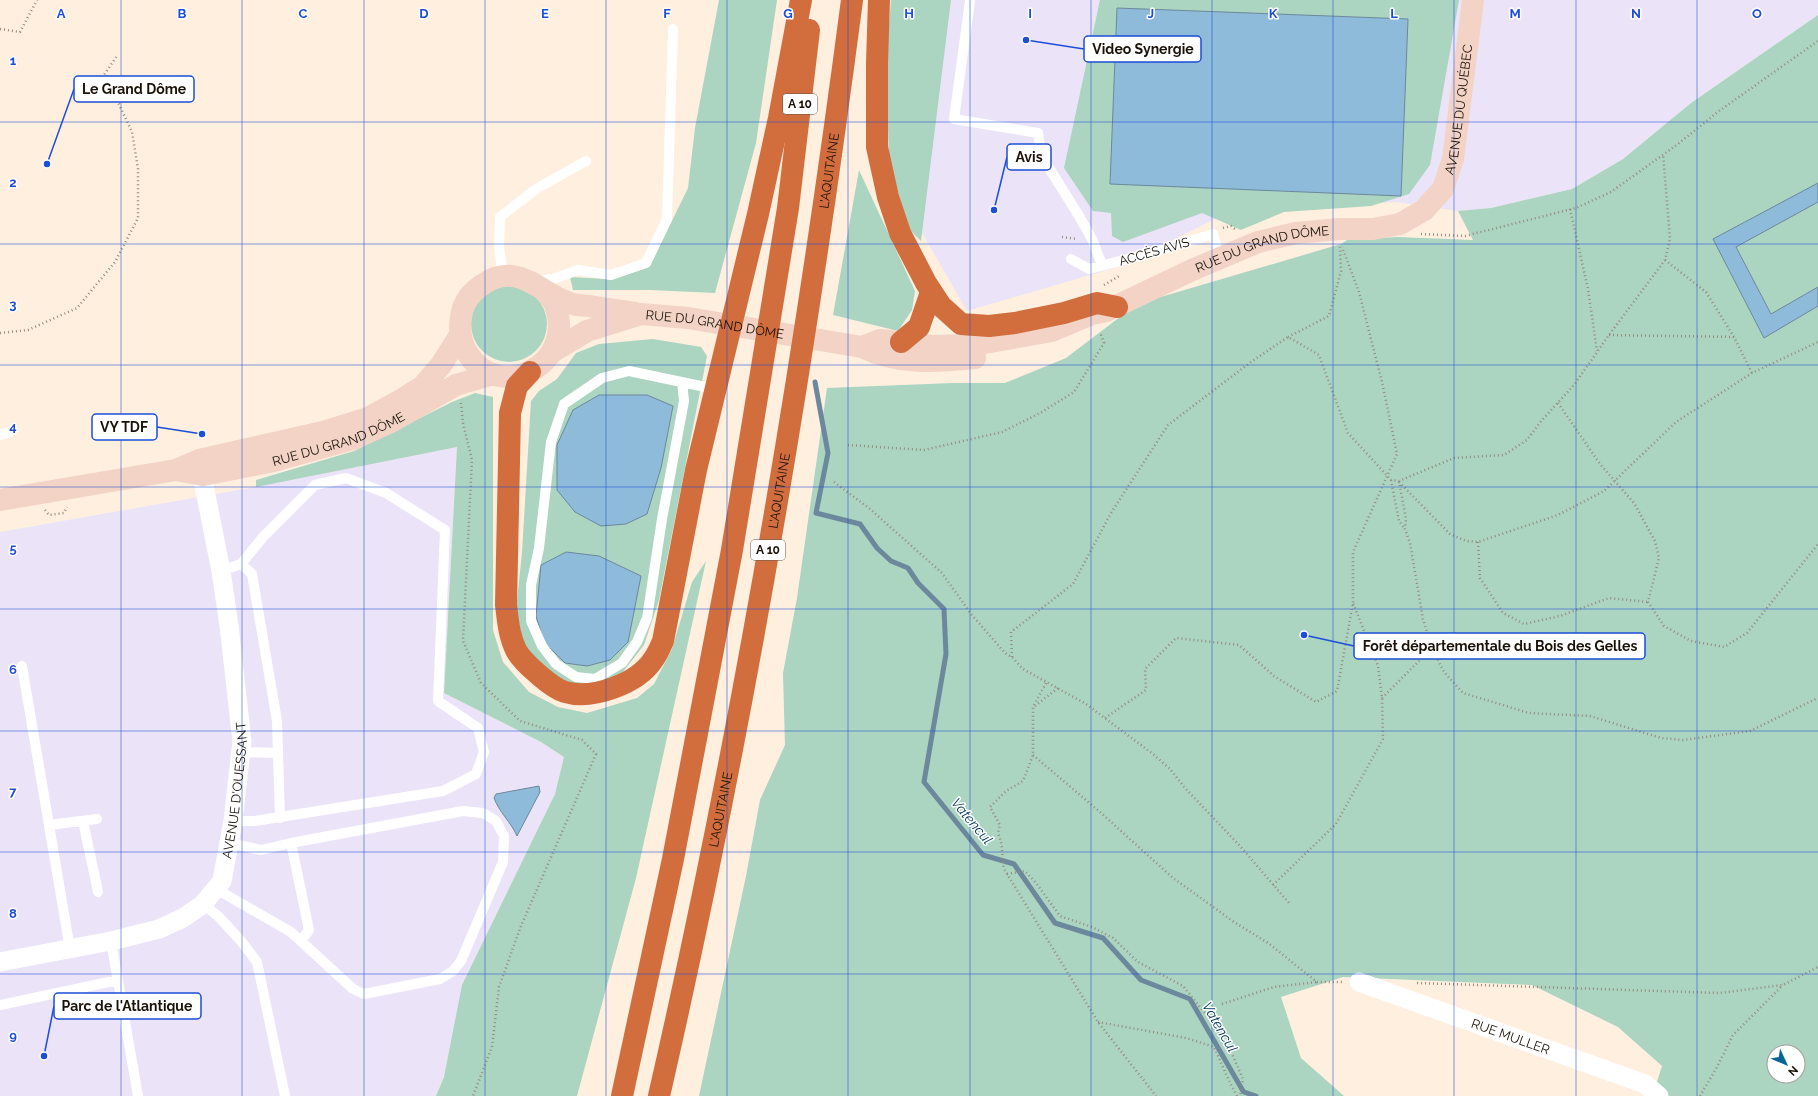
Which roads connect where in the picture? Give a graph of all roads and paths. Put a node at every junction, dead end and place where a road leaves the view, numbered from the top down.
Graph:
1 (37, 0) edge
2 (801, 0) edge
3 (813, 0) edge
4 (852, 0) edge
5 (879, 0) edge
6 (1473, 0) edge
7 (970, 1) edge
8 (0, 29) edge
9 (673, 29) dead end
10 (1818, 41) edge
11 (117, 56) dead end
12 (1663, 154) junction
13 (586, 161) dead end
14 (1570, 209) junction
15 (1424, 210) joint
16 (1414, 234) dead end
17 (1071, 259) dead end
18 (1215, 260) junction
19 (1665, 260) junction
20 (1102, 265) junction
21 (503, 276) junction
22 (538, 286) junction
23 (931, 292) junction
24 (1106, 313) junction
25 (640, 314) junction
26 (0, 333) edge
27 (460, 335) junction
28 (1609, 335) junction
29 (1288, 336) junction
30 (1734, 337) junction
31 (1818, 342) edge
32 (880, 346) junction
33 (552, 352) junction
34 (1597, 352) junction
35 (530, 372) junction
36 (1752, 373) junction
37 (493, 374) junction
38 (682, 382) junction
39 (715, 389) junction
40 (460, 396) dead end
41 (1558, 403) junction
42 (848, 444) dead end
43 (201, 467) junction
44 (1387, 478) junction
45 (1391, 480) junction
46 (1615, 481) junction
47 (834, 482) dead end
48 (1399, 482) junction
49 (0, 500) edge
50 (1406, 529) junction
51 (1478, 542) junction
52 (1818, 544) edge
53 (240, 564) junction
54 (221, 571) junction
55 (1648, 602) junction
56 (1353, 603) junction
57 (1432, 648) junction
58 (1012, 657) junction
59 (22, 666) dead end
60 (1046, 683) junction
61 (1058, 688) junction
62 (1382, 698) junction
63 (1818, 698) edge
64 (1033, 707) junction
65 (1105, 718) junction
66 (240, 752) junction
67 (278, 753) junction
68 (1033, 755) junction
69 (280, 818) junction
70 (97, 819) dead end
71 (83, 821) junction
72 (233, 821) junction
73 (49, 825) junction
74 (229, 842) junction
75 (291, 843) junction
76 (1007, 874) junction
77 (1273, 885) junction
78 (216, 889) junction
79 (98, 892) dead end
80 (203, 904) junction
81 (1289, 904) dead end
82 (111, 941) junction
83 (301, 941) junction
84 (70, 949) junction
85 (0, 962) edge
86 (1818, 967) edge
87 (118, 980) junction
88 (1317, 982) junction
89 (1359, 982) joint
90 (1413, 983) dead end
91 (1783, 985) junction
92 (1222, 1004) dead end
93 (0, 1005) edge
94 (1098, 1022) junction
95 (138, 1096) edge
96 (285, 1096) edge
97 (473, 1096) edge
98 (622, 1096) edge
99 (659, 1096) edge
100 (1156, 1096) edge
101 (1239, 1096) edge
102 (1659, 1096) edge
103 (1700, 1096) edge

1 - 8 path
2 - 39 highway
3 - 98 highway, A 10
4 - 99 highway, L'AQUITAINE / A 10
5 - 23 highway
6 - 15 street, AVENUE DU QUÉBEC
7 - 20 lane
9 - 22 lane
10 - 12 path
11 - 26 path
12 - 14 path
12 - 19 path
13 - 21 lane
14 - 16 path
14 - 34 path
15 - 18 street, RUE DU GRAND DÔME
17 - 20 lane, ACCÈS AVIS
18 - 20 lane, ACCÈS AVIS
18 - 24 street, RUE DU GRAND DÔME
19 - 28 path
19 - 30 path
21 - 22 street
21 - 27 street
22 - 25 street
22 - 33 street
23 - 24 highway
23 - 32 highway
24 - 32 street, RUE DU GRAND DÔME
24 - 42 path
25 - 32 street, RUE DU GRAND DÔME
25 - 33 street, RUE DU GRAND DÔME
27 - 37 street
27 - 43 street, RUE DU GRAND DÔME
28 - 30 path
28 - 34 path
29 - 44 path
29 - 44 path
29 - 58 path
30 - 36 path
31 - 36 path
33 - 35 street
34 - 41 path
35 - 37 street
35 - 39 highway
36 - 46 path
37 - 43 street, RUE DU GRAND DÔME
38 - 38 lane
38 - 39 lane
40 - 97 path
41 - 46 path
41 - 48 path
43 - 49 street, RUE DU GRAND DÔME
43 - 54 street, AVENUE D'OUESSANT
44 - 45 path
44 - 56 path
45 - 48 path
45 - 50 path
46 - 51 path
46 - 55 path
47 - 58 path
48 - 50 path
48 - 51 path
50 - 57 path
51 - 55 path
52 - 55 path
53 - 54 lane
53 - 67 lane
53 - 69 lane
54 - 66 street, AVENUE D'OUESSANT
56 - 62 path
56 - 65 path
57 - 62 path
57 - 63 path
58 - 60 path
59 - 73 lane
60 - 61 path
60 - 64 path
61 - 64 path
61 - 65 path
62 - 77 path
64 - 68 path
65 - 77 path
66 - 67 lane
66 - 72 street, AVENUE D'OUESSANT
67 - 69 lane
68 - 76 path
68 - 88 path
69 - 72 lane
70 - 71 lane
71 - 73 lane
71 - 79 lane
72 - 74 street, AVENUE D'OUESSANT
73 - 84 lane
74 - 75 lane
74 - 78 street, AVENUE D'OUESSANT
75 - 83 lane
75 - 83 lane
76 - 94 path
76 - 101 path
77 - 81 path
78 - 80 street, AVENUE D'OUESSANT
78 - 83 lane
80 - 82 street, AVENUE D'OUESSANT
80 - 96 lane
82 - 84 street, AVENUE D'OUESSANT
82 - 87 lane
84 - 85 street, AVENUE D'OUESSANT
86 - 91 path
87 - 93 lane
87 - 95 lane
88 - 89 path
88 - 92 path
89 - 102 street, RUE MULLER
90 - 91 path
91 - 103 path
94 - 100 path
94 - 101 path

